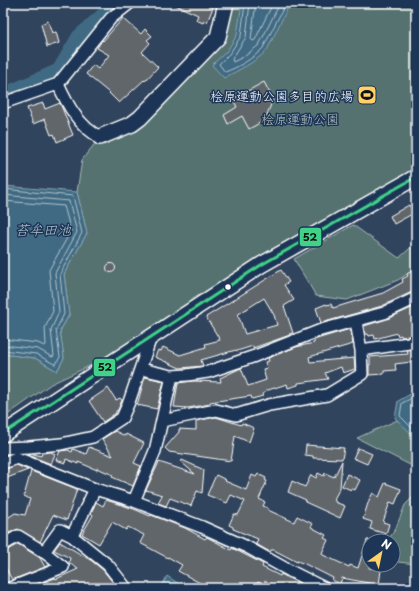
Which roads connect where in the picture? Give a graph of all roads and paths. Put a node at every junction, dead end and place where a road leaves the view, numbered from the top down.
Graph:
1 (130, 3) edge
2 (226, 3) edge
3 (58, 84) junction
4 (3, 103) edge
5 (100, 137) joint
6 (416, 177) edge
7 (416, 298) edge
8 (356, 322) junction
9 (151, 337) junction
10 (416, 342) edge
11 (361, 350) junction
12 (141, 369) junction
13 (172, 376) junction
14 (162, 422) junction
15 (3, 434) edge
16 (3, 448) edge
17 (3, 463) edge
18 (95, 489) junction
19 (134, 501) junction
20 (72, 536) junction
21 (3, 545) edge
22 (44, 552) junction
23 (10, 588) edge
24 (126, 588) edge
25 (324, 588) edge

1 - 3 street
2 - 5 street
3 - 4 street
3 - 5 street
6 - 9 street
7 - 8 street
8 - 11 street
8 - 13 street
9 - 12 street
9 - 15 street
10 - 11 street
11 - 14 street
12 - 13 street
12 - 16 street
13 - 14 street
14 - 19 street
17 - 18 street
18 - 19 street
18 - 20 street
19 - 25 street
20 - 22 street
20 - 24 street
21 - 22 street
22 - 23 street

